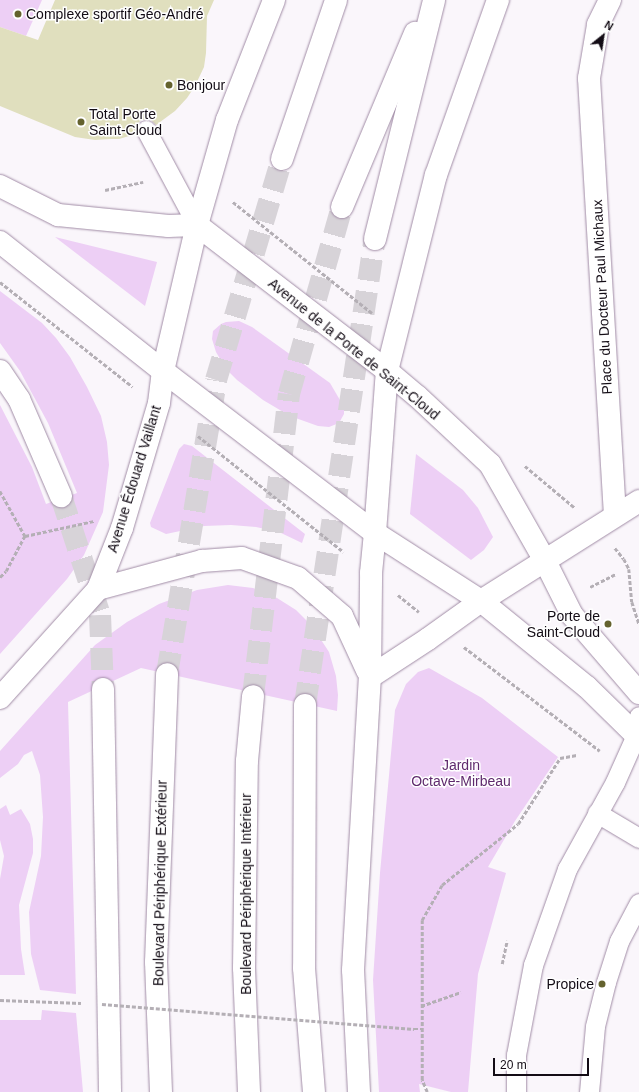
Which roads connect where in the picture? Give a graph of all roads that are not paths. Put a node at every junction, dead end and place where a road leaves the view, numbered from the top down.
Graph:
1 (274, 0) edge
2 (336, 0) edge
3 (429, 0) edge
4 (434, 0) edge
5 (498, 0) edge
6 (610, 0) edge
7 (146, 130) dead end
8 (282, 159) tunnel mouth
9 (0, 186) edge
10 (342, 207) tunnel mouth
11 (197, 225) junction
12 (375, 239) tunnel mouth
13 (0, 242) edge
14 (0, 371) edge
15 (163, 371) junction
16 (387, 371) junction
17 (61, 496) tunnel mouth
18 (639, 501) edge
19 (615, 516) junction
20 (375, 533) junction
21 (545, 562) junction
22 (98, 588) junction
23 (481, 601) junction
24 (167, 674) tunnel mouth
25 (370, 677) junction
26 (103, 690) tunnel mouth
27 (639, 693) edge
28 (253, 696) tunnel mouth
29 (0, 698) edge
30 (305, 705) tunnel mouth
31 (638, 730) edge
32 (597, 813) junction
33 (639, 838) edge
34 (639, 903) edge
35 (110, 1092) edge
36 (161, 1092) edge
37 (249, 1092) edge
38 (314, 1092) edge
39 (359, 1092) edge
40 (516, 1092) edge
41 (589, 1092) edge

1 - 11 main road, Avenue Édouard Vaillant
2 - 8 main road
3 - 10 main road
4 - 12 main road
5 - 16 main road
6 - 19 main road, Place du Docteur Paul Michaux
7 - 11 lane
9 - 11 main road
11 - 15 main road, Avenue Édouard Vaillant
11 - 16 main road, Avenue de la Porte de Saint-Cloud
13 - 15 main road
14 - 17 main road
15 - 20 main road
15 - 22 main road, Avenue Édouard Vaillant
16 - 20 main road
16 - 21 main road, Avenue de la Porte de Saint-Cloud
18 - 19 main road
19 - 21 main road
20 - 23 main road
20 - 25 main road
21 - 23 main road
21 - 27 main road, Avenue de la Porte de Saint-Cloud
22 - 25 main road
22 - 29 main road, Avenue Édouard Vaillant
23 - 25 main road
23 - 31 main road
24 - 36 main road, Boulevard Périphérique Extérieur
25 - 39 main road
26 - 35 main road
28 - 37 main road, Boulevard Périphérique Intérieur
30 - 38 main road
31 - 32 lane
32 - 33 lane
32 - 40 lane
34 - 41 lane

